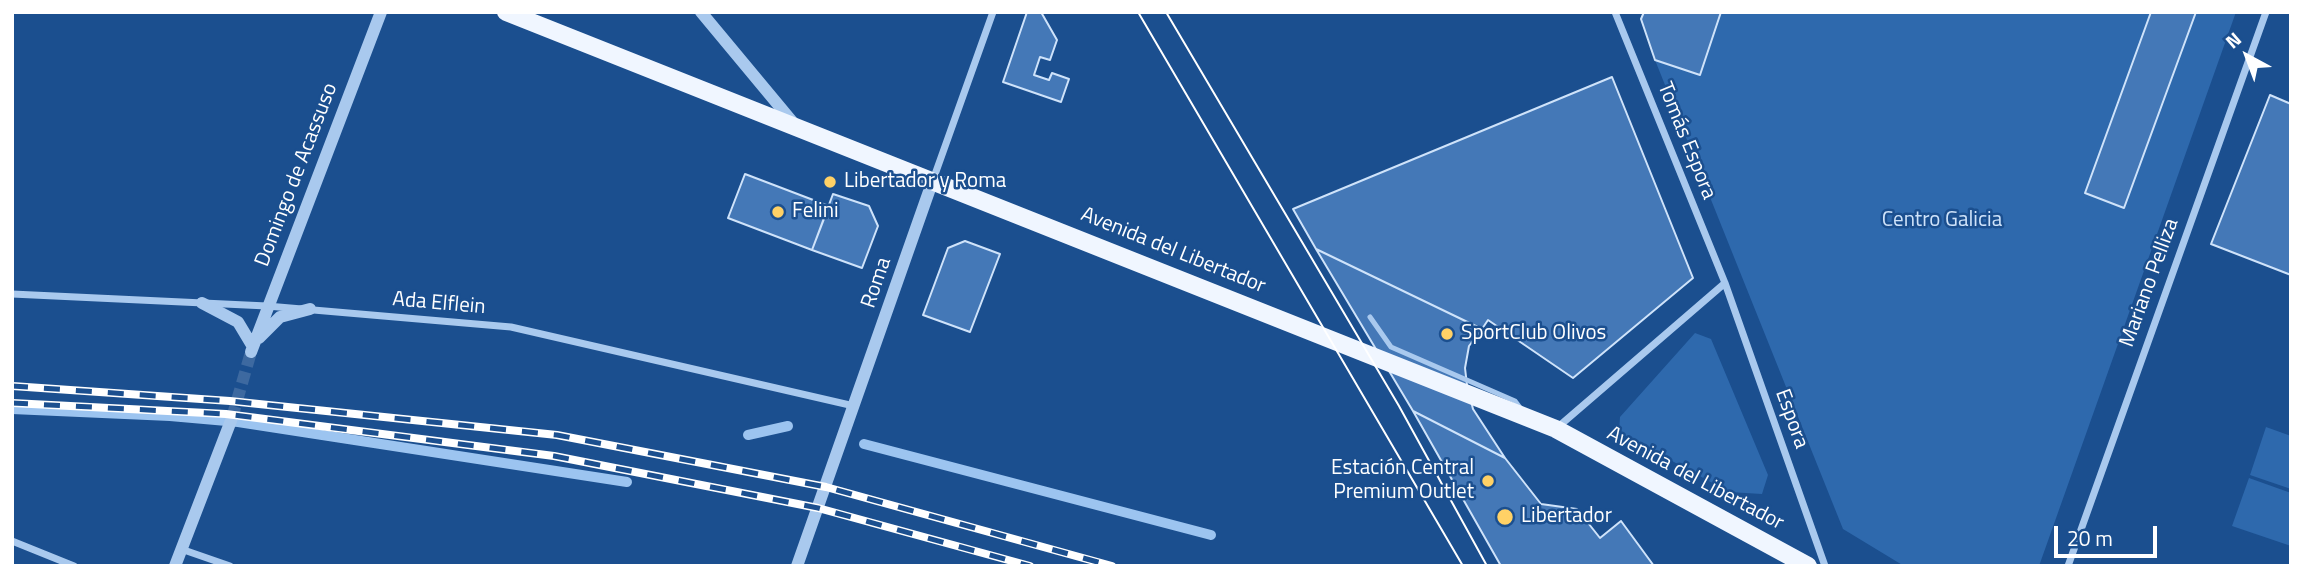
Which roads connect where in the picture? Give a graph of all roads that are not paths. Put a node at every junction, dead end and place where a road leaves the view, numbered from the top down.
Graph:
1 (381, 12) edge
2 (506, 12) edge
3 (701, 12) edge
4 (993, 12) edge
5 (2266, 12) edge
6 (1618, 14) edge
7 (795, 126) junction
8 (933, 180) junction
9 (1724, 283) junction
10 (12, 294) edge
11 (202, 303) junction
12 (267, 306) junction
13 (310, 309) junction
14 (1370, 317) dead end
15 (252, 349) junction
16 (854, 406) junction
17 (1527, 417) junction
18 (232, 418) tunnel mouth
19 (1556, 429) junction
20 (12, 541) edge
21 (181, 549) junction
22 (74, 566) edge
23 (175, 566) edge
24 (230, 566) edge
25 (797, 566) edge
26 (1808, 566) edge
27 (1825, 566) edge
28 (2068, 566) edge

1 - 12 street, Domingo de Acassuso
2 - 7 main road, Avenida del Libertador
3 - 7 street
4 - 8 street, Roma
5 - 28 street, Mariano Pelliza
6 - 9 street, Tomás Espora
7 - 8 main road, Avenida del Libertador
8 - 16 street, Roma
8 - 17 main road, Avenida del Libertador
9 - 19 street
9 - 27 street, Espora
10 - 11 street, Ada Elflein
11 - 12 street, Ada Elflein
11 - 15 street
12 - 13 street, Ada Elflein
12 - 15 street, Domingo de Acassuso
13 - 15 street
13 - 16 street, Ada Elflein
14 - 17 lane
16 - 25 street, Roma
17 - 19 main road, Avenida del Libertador
18 - 21 street
19 - 26 main road, Avenida del Libertador
20 - 22 street
21 - 23 street
21 - 24 street

